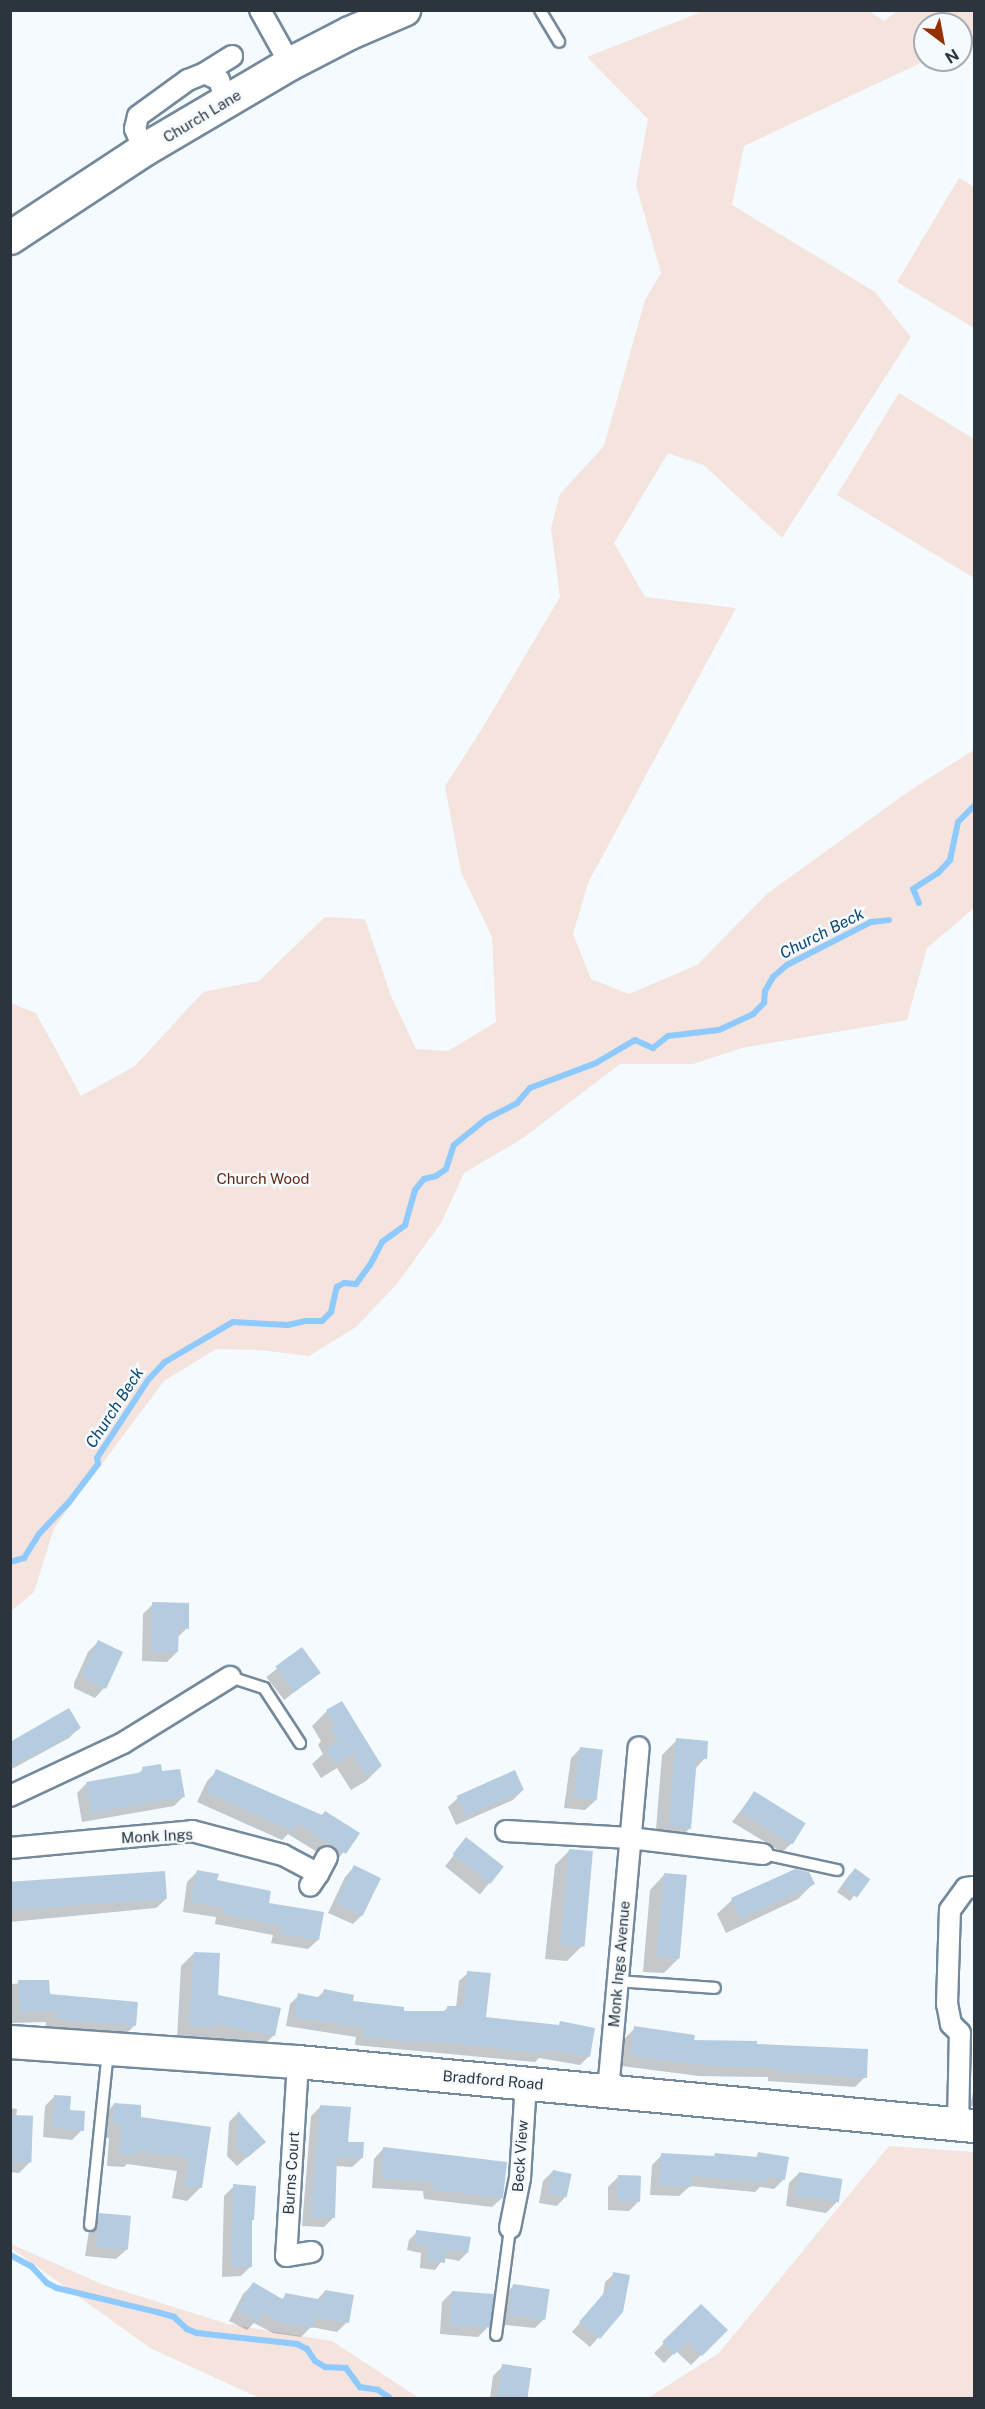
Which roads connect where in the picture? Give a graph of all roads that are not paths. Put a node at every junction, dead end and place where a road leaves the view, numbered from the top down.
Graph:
1 (260, 10) edge
2 (404, 10) edge
3 (540, 10) edge
4 (559, 42) dead end
5 (232, 56) dead end
6 (290, 64) junction
7 (204, 73) junction
8 (226, 101) junction
9 (144, 150) junction
10 (10, 238) edge
11 (230, 1677) joint
12 (300, 1743) dead end
13 (639, 1748) dead end
14 (10, 1796) edge
15 (506, 1831) dead end
16 (630, 1838) junction
17 (10, 1848) edge
18 (763, 1854) joint
19 (837, 1870) dead end
20 (318, 1872) dead end
21 (975, 1887) edge
22 (618, 1981) junction
23 (715, 1988) dead end
24 (10, 2042) edge
25 (109, 2049) junction
26 (298, 2062) junction
27 (526, 2083) junction
28 (608, 2091) junction
29 (966, 2126) edge
30 (90, 2225) dead end
31 (510, 2228) joint
32 (312, 2252) dead end
33 (496, 2335) dead end

1 - 6 street
2 - 6 main road, Church Lane
3 - 4 lane
5 - 7 street
6 - 8 main road, Church Lane
7 - 8 street
7 - 9 street
8 - 9 main road, Church Lane
9 - 10 main road, Church Lane
11 - 12 lane
11 - 14 street
13 - 16 street, Monk Ings Avenue
15 - 16 street
16 - 18 street
16 - 22 street, Monk Ings Avenue
17 - 20 street, Monk Ings
18 - 19 lane
21 - 29 street
22 - 23 lane
22 - 28 street, Monk Ings Avenue
24 - 25 main road, Bradford Road
25 - 26 main road, Bradford Road
25 - 30 lane
26 - 27 main road, Bradford Road
26 - 32 street, Burns Court
27 - 28 main road, Bradford Road
27 - 31 street, Beck View
28 - 29 main road, Bradford Road
31 - 33 lane

